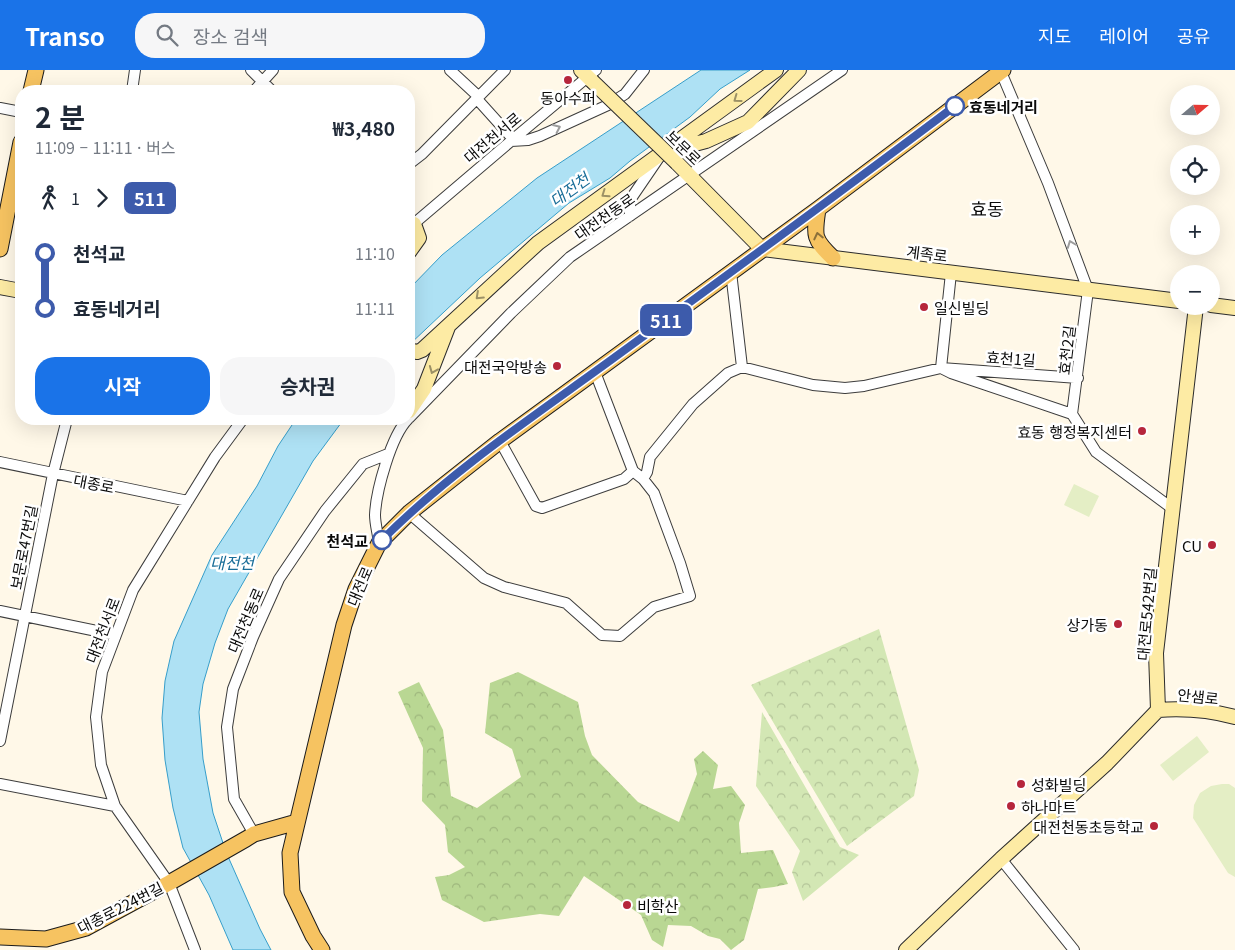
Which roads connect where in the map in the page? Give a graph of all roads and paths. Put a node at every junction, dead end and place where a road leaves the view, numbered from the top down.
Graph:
1 (36, 70) edge
2 (136, 70) edge
3 (251, 70) edge
4 (273, 70) edge
5 (450, 70) edge
6 (505, 70) edge
7 (644, 70) edge
8 (776, 70) edge
9 (799, 70) edge
10 (842, 70) edge
11 (1002, 71) edge
12 (589, 74) edge
13 (262, 81) junction
14 (32, 85) edge
15 (133, 85) edge
16 (259, 85) edge
17 (266, 85) edge
18 (478, 98) junction
19 (0, 108) edge
20 (15, 111) edge
21 (751, 126) junction
22 (512, 140) junction
23 (678, 142) junction
24 (660, 156) junction
25 (415, 159) edge
26 (15, 173) edge
27 (689, 175) junction
28 (818, 209) junction
29 (630, 216) junction
30 (415, 220) edge
31 (415, 230) edge
32 (415, 244) edge
33 (0, 249) edge
34 (762, 249) junction
35 (833, 258) junction
36 (731, 272) junction
37 (951, 273) junction
38 (0, 287) edge
39 (15, 290) edge
40 (1088, 290) junction
41 (1170, 300) edge
42 (1220, 306) edge
43 (1235, 308) edge
44 (1195, 315) edge
45 (449, 324) junction
46 (415, 352) edge
47 (742, 367) junction
48 (941, 368) junction
49 (595, 372) junction
50 (1078, 378) junction
51 (415, 404) edge
52 (415, 410) edge
53 (1072, 414) junction
54 (65, 425) edge
55 (239, 425) edge
56 (403, 425) edge
57 (500, 441) junction
58 (388, 454) junction
59 (0, 462) edge
60 (633, 471) junction
61 (53, 474) junction
62 (643, 479) junction
63 (188, 502) junction
64 (1173, 509) junction
65 (409, 513) junction
66 (379, 543) junction
67 (0, 611) edge
68 (25, 617) junction
69 (116, 635) junction
70 (1158, 710) junction
71 (1235, 717) edge
72 (0, 741) edge
73 (0, 784) edge
74 (115, 806) junction
75 (297, 822) junction
76 (250, 836) junction
77 (1001, 859) junction
78 (174, 880) junction
79 (0, 937) edge
80 (195, 950) edge
81 (322, 950) edge
82 (906, 950) edge
83 (1074, 950) edge

1 - 14 main road
2 - 15 street
3 - 13 street
4 - 13 street
5 - 18 street
6 - 18 street
22 -> 7 street
8 -> 23 main road
9 - 21 main road
10 - 21 street, 대전천동로
11 - 28 main road, 대전로
40 -> 11 street
12 - 22 street, 대전천서로
12 - 27 main road, 보문로, bridge
13 - 16 street
13 - 17 street
18 - 22 street
18 - 25 street
19 - 20 street
21 - 23 main road
21 - 27 street, 대전천동로
22 - 30 street, 대전천서로
23 - 24 main road
24 - 29 street
24 -> 45 main road
26 - 33 main road
27 - 29 street, 대전천동로
27 - 34 main road, 보문로
28 - 34 main road, 대전로
35 -> 28 main road
29 - 52 street, 대전천동로
31 - 32 main road
34 - 35 main road, 계족로
34 - 36 main road, 대전로
35 - 37 main road, 계족로
36 - 47 street
36 - 49 main road, 대전로
37 - 40 main road, 계족로
37 - 48 street
38 - 39 main road
40 - 41 main road, 계족로
40 - 50 street, 효천2길
42 - 43 main road
44 - 64 main road, 대전로542번길
45 - 46 main road
45 -> 51 main road
47 - 48 street, 효천1길
47 - 62 street
48 - 50 street, 효천1길
48 - 53 street
49 - 57 main road, 대전로
49 - 60 street
50 - 53 street, 효천2길
53 - 64 street
54 - 61 street, 보문로47번길
55 - 63 street, 대전천서로
56 - 58 street, 대전천동로
57 - 60 street
57 - 65 main road, 대전로
58 - 66 street, 대전천동로
58 - 76 street, 대전천동로
59 - 61 street, 대종로
60 - 62 street
61 - 63 street, 대종로
61 - 68 street, 보문로47번길
62 - 65 street
63 - 69 street, 대전천서로
64 - 70 main road, 대전로542번길
65 - 66 main road, 대전로
66 - 75 main road, 대전로
67 - 68 street
68 - 69 street
68 - 72 street, 보문로47번길
69 - 74 street, 대전천서로
70 - 71 main road, 안샘로
70 - 77 main road
73 - 74 street
74 - 78 street, 대전천서로
75 - 76 main road
75 - 81 main road, 대전로
76 - 78 main road, 대종로224번길
77 - 82 main road
77 - 83 street
78 - 79 main road, 대종로224번길
78 - 80 street, 대전천서로

